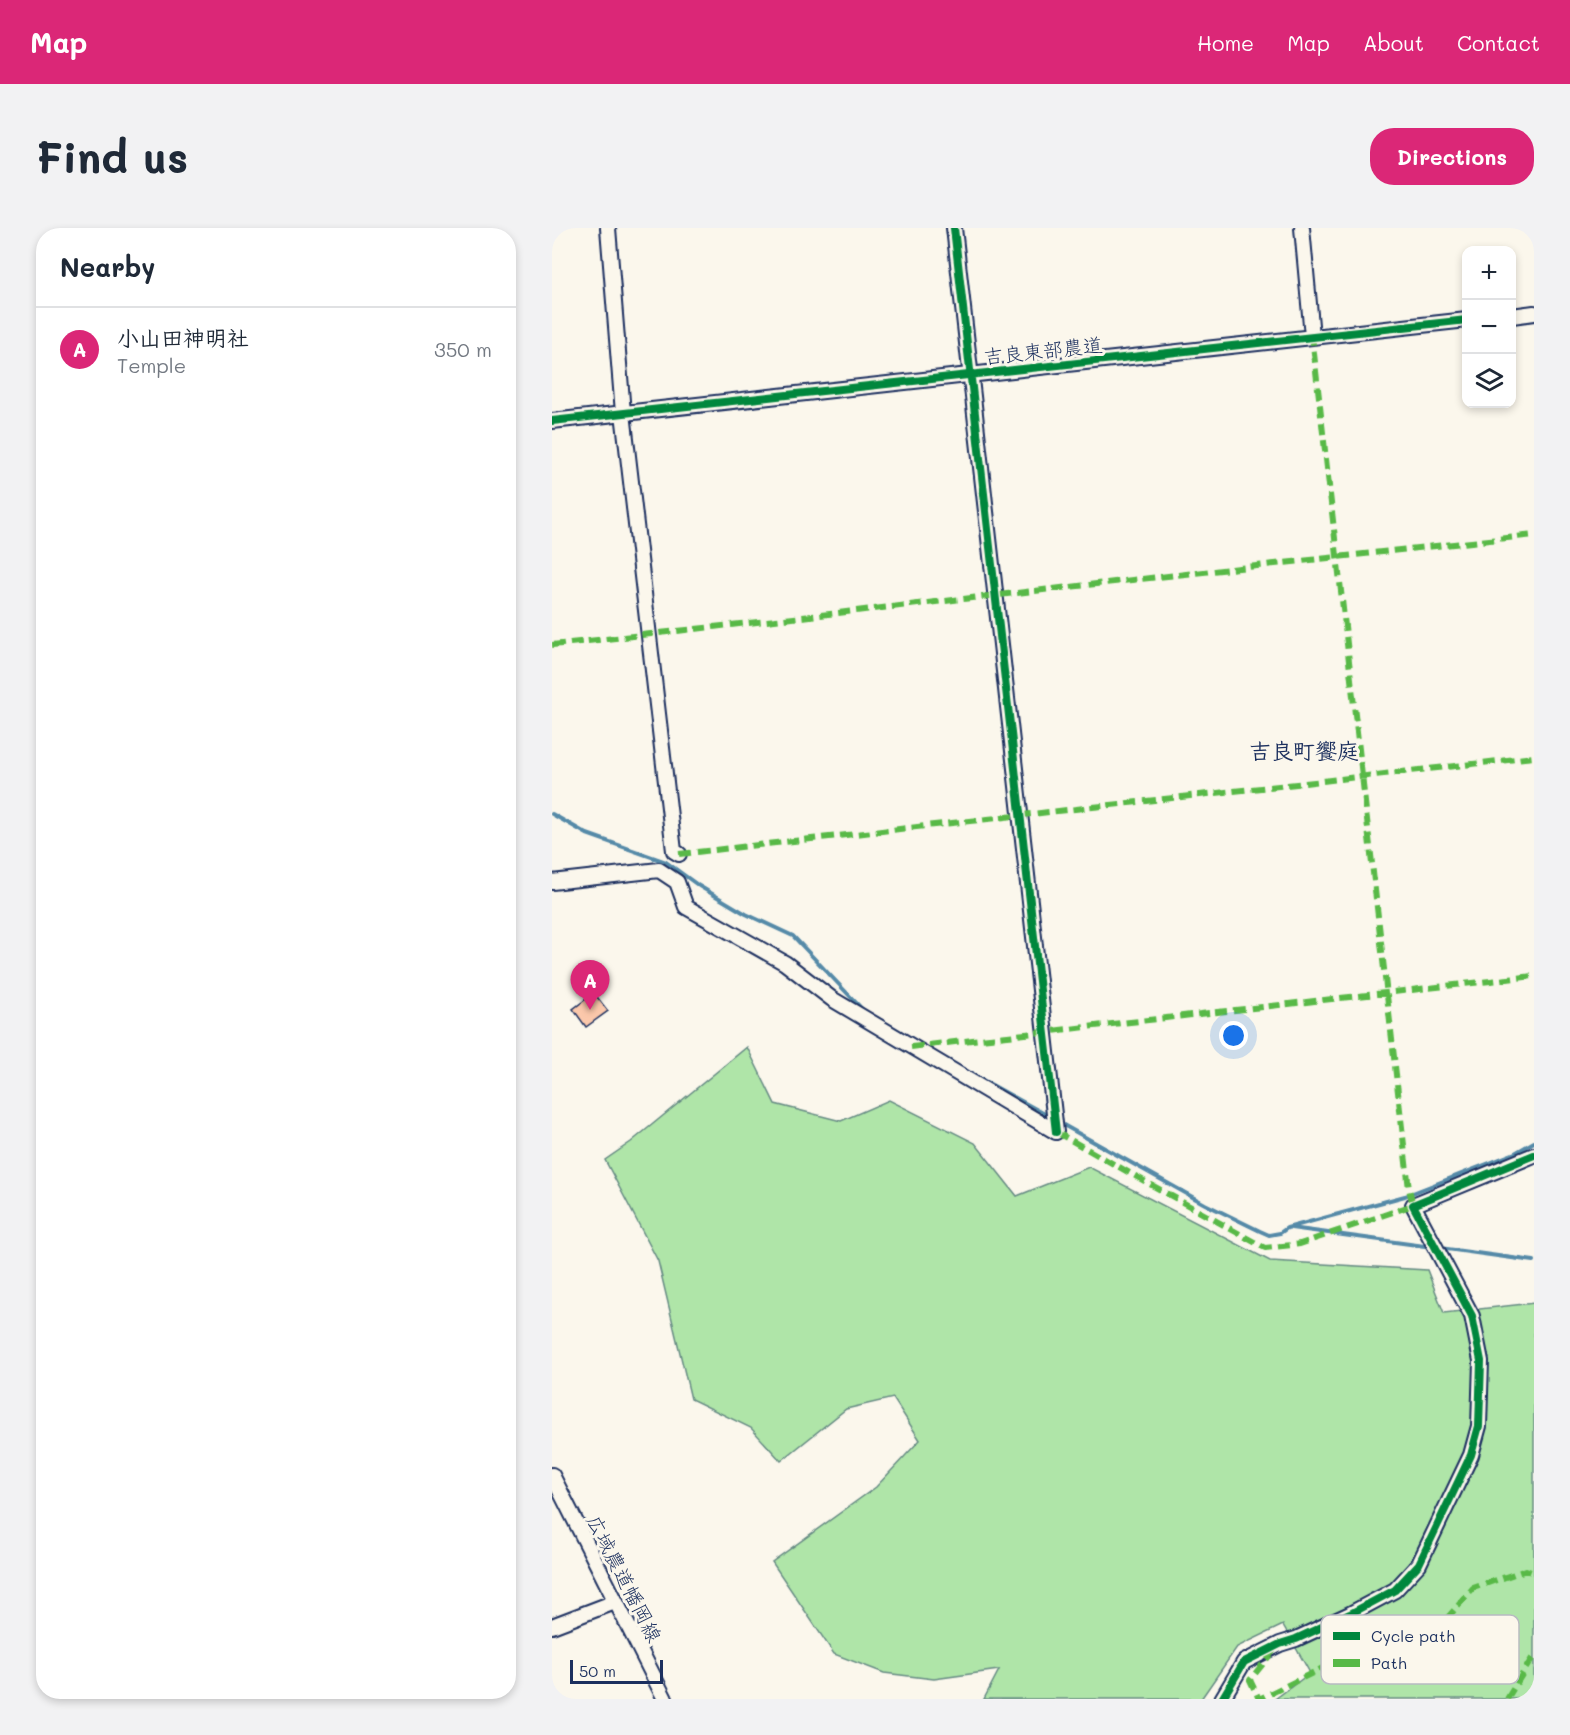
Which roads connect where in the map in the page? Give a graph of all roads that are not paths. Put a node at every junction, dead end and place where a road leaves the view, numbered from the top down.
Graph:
1 (608, 228) edge
2 (954, 228) edge
3 (1302, 228) edge
4 (1534, 313) edge
5 (1516, 315) edge
6 (1462, 321) edge
7 (1312, 336) junction
8 (970, 375) junction
9 (623, 413) junction
10 (552, 421) edge
11 (679, 854) dead end
12 (552, 882) edge
13 (1534, 1155) edge
14 (552, 1475) edge
15 (615, 1602) junction
16 (1347, 1615) edge
17 (552, 1626) edge
18 (1321, 1627) edge
19 (665, 1699) edge
20 (1222, 1699) edge

1 - 9 street
2 - 8 street
3 - 7 street
4 - 5 street
6 - 7 street, 吉良東部農道
7 - 8 street, 吉良東部農道
8 - 9 street, 吉良東部農道
8 - 12 street
9 - 10 street, 吉良東部農道
9 - 11 street
13 - 16 street
14 - 15 street, 広域農道幡岡線
15 - 17 street
15 - 19 street, 広域農道幡岡線
18 - 20 street

